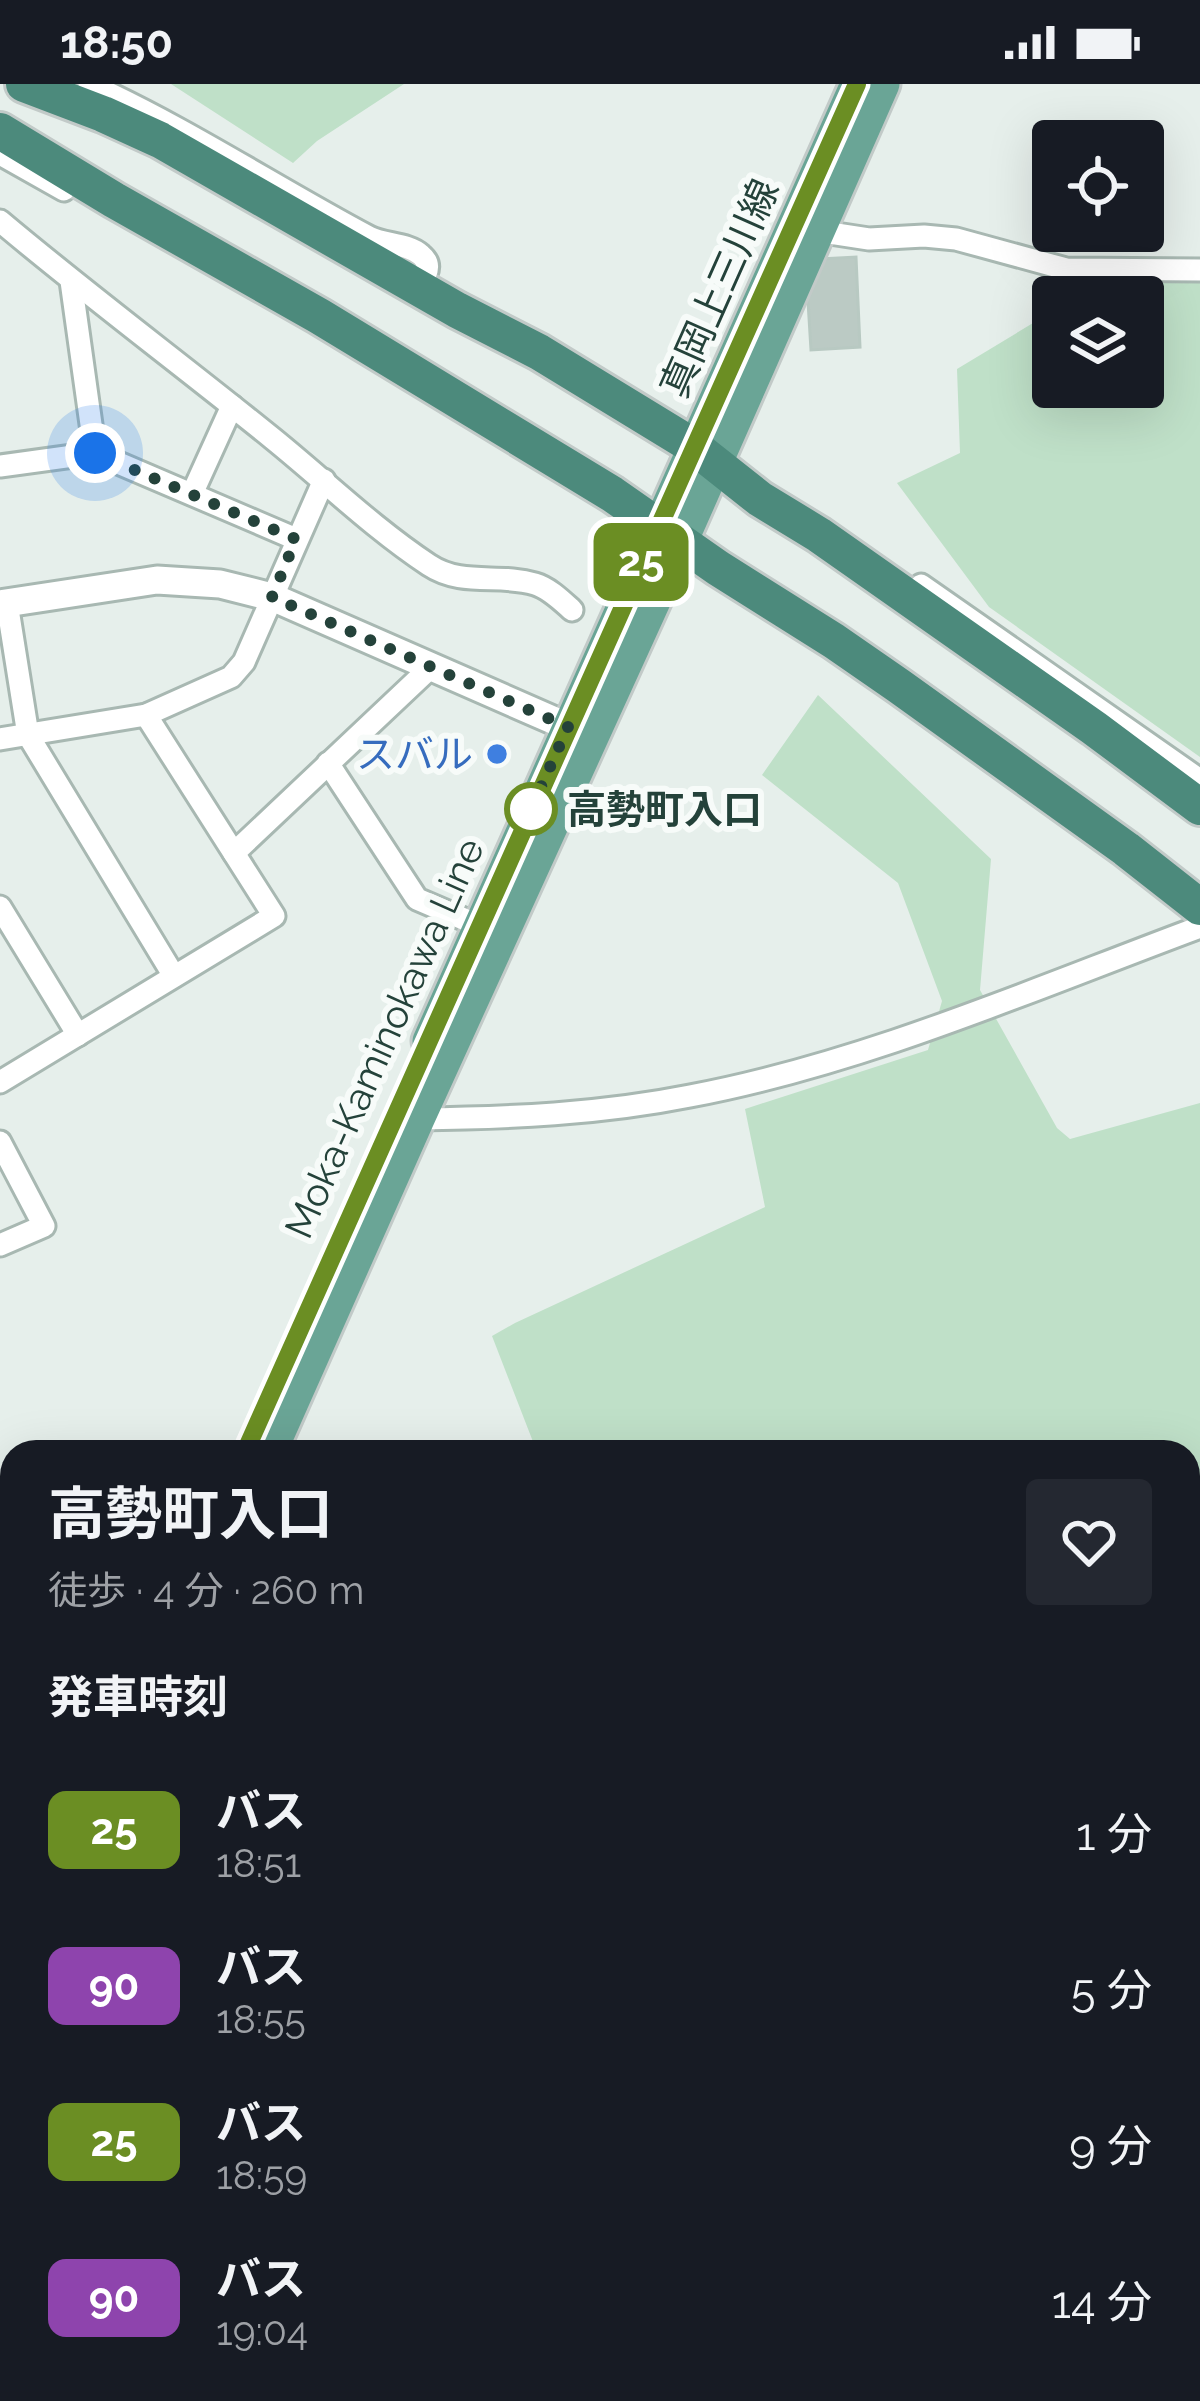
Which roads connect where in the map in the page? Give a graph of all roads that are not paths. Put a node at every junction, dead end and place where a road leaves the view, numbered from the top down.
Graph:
1 (24, 84) edge
2 (89, 84) edge
3 (857, 84) edge
4 (884, 84) edge
5 (0, 131) edge
6 (0, 154) edge
7 (0, 221) edge
8 (805, 229) junction
9 (206, 270) dead end
10 (1200, 271) edge
11 (71, 281) junction
12 (418, 287) junction
13 (232, 406) junction
14 (95, 453) junction
15 (704, 454) junction
16 (0, 466) edge
17 (324, 480) junction
18 (191, 494) junction
19 (670, 534) junction
20 (819, 536) junction
21 (296, 539) junction
22 (272, 597) junction
23 (4, 603) edge
24 (572, 610) dead end
25 (430, 667) junction
26 (146, 716) junction
27 (580, 732) junction
28 (28, 735) junction
29 (0, 739) edge
30 (328, 763) junction
31 (1200, 780) edge
32 (1200, 807) edge
33 (234, 853) junction
34 (0, 907) edge
35 (1200, 907) edge
36 (480, 926) junction
37 (1200, 927) edge
38 (174, 976) junction
39 (78, 1035) junction
40 (0, 1082) edge
41 (418, 1119) junction
42 (0, 1142) edge
43 (0, 1245) edge
44 (250, 1440) edge
45 (275, 1440) edge

1 - 12 highway
2 - 12 street
3 - 8 main road, 真岡上三川線
4 - 8 main road, 真岡上三川線
5 - 19 highway
6 - 9 street
7 - 11 street
8 - 10 street
8 - 15 main road, 真岡上三川線
11 - 13 street
11 - 14 street
12 - 15 highway
13 - 17 street
13 - 18 street
14 - 16 street
14 - 18 street
15 - 19 main road, 真岡上三川線
15 - 20 highway
17 - 21 street
17 - 24 street
18 - 21 street
19 - 27 main road, Moka-Kaminokawa Line
19 - 35 highway
20 - 31 street
20 - 32 highway
21 - 22 street
22 - 23 street
22 - 25 street
22 - 26 street
23 - 28 street
25 - 27 street
25 - 30 street
26 - 28 street
26 - 33 street
27 - 36 main road, Moka-Kaminokawa Line
27 - 41 main road, Moka-Kaminokawa Line
28 - 29 street
28 - 38 street
30 - 33 street
30 - 36 street
33 - 38 street
34 - 39 street
36 - 44 main road, Moka-Kaminokawa Line
37 - 41 street
38 - 39 street
39 - 40 street
41 - 45 main road, Moka-Kaminokawa Line
42 - 43 street

